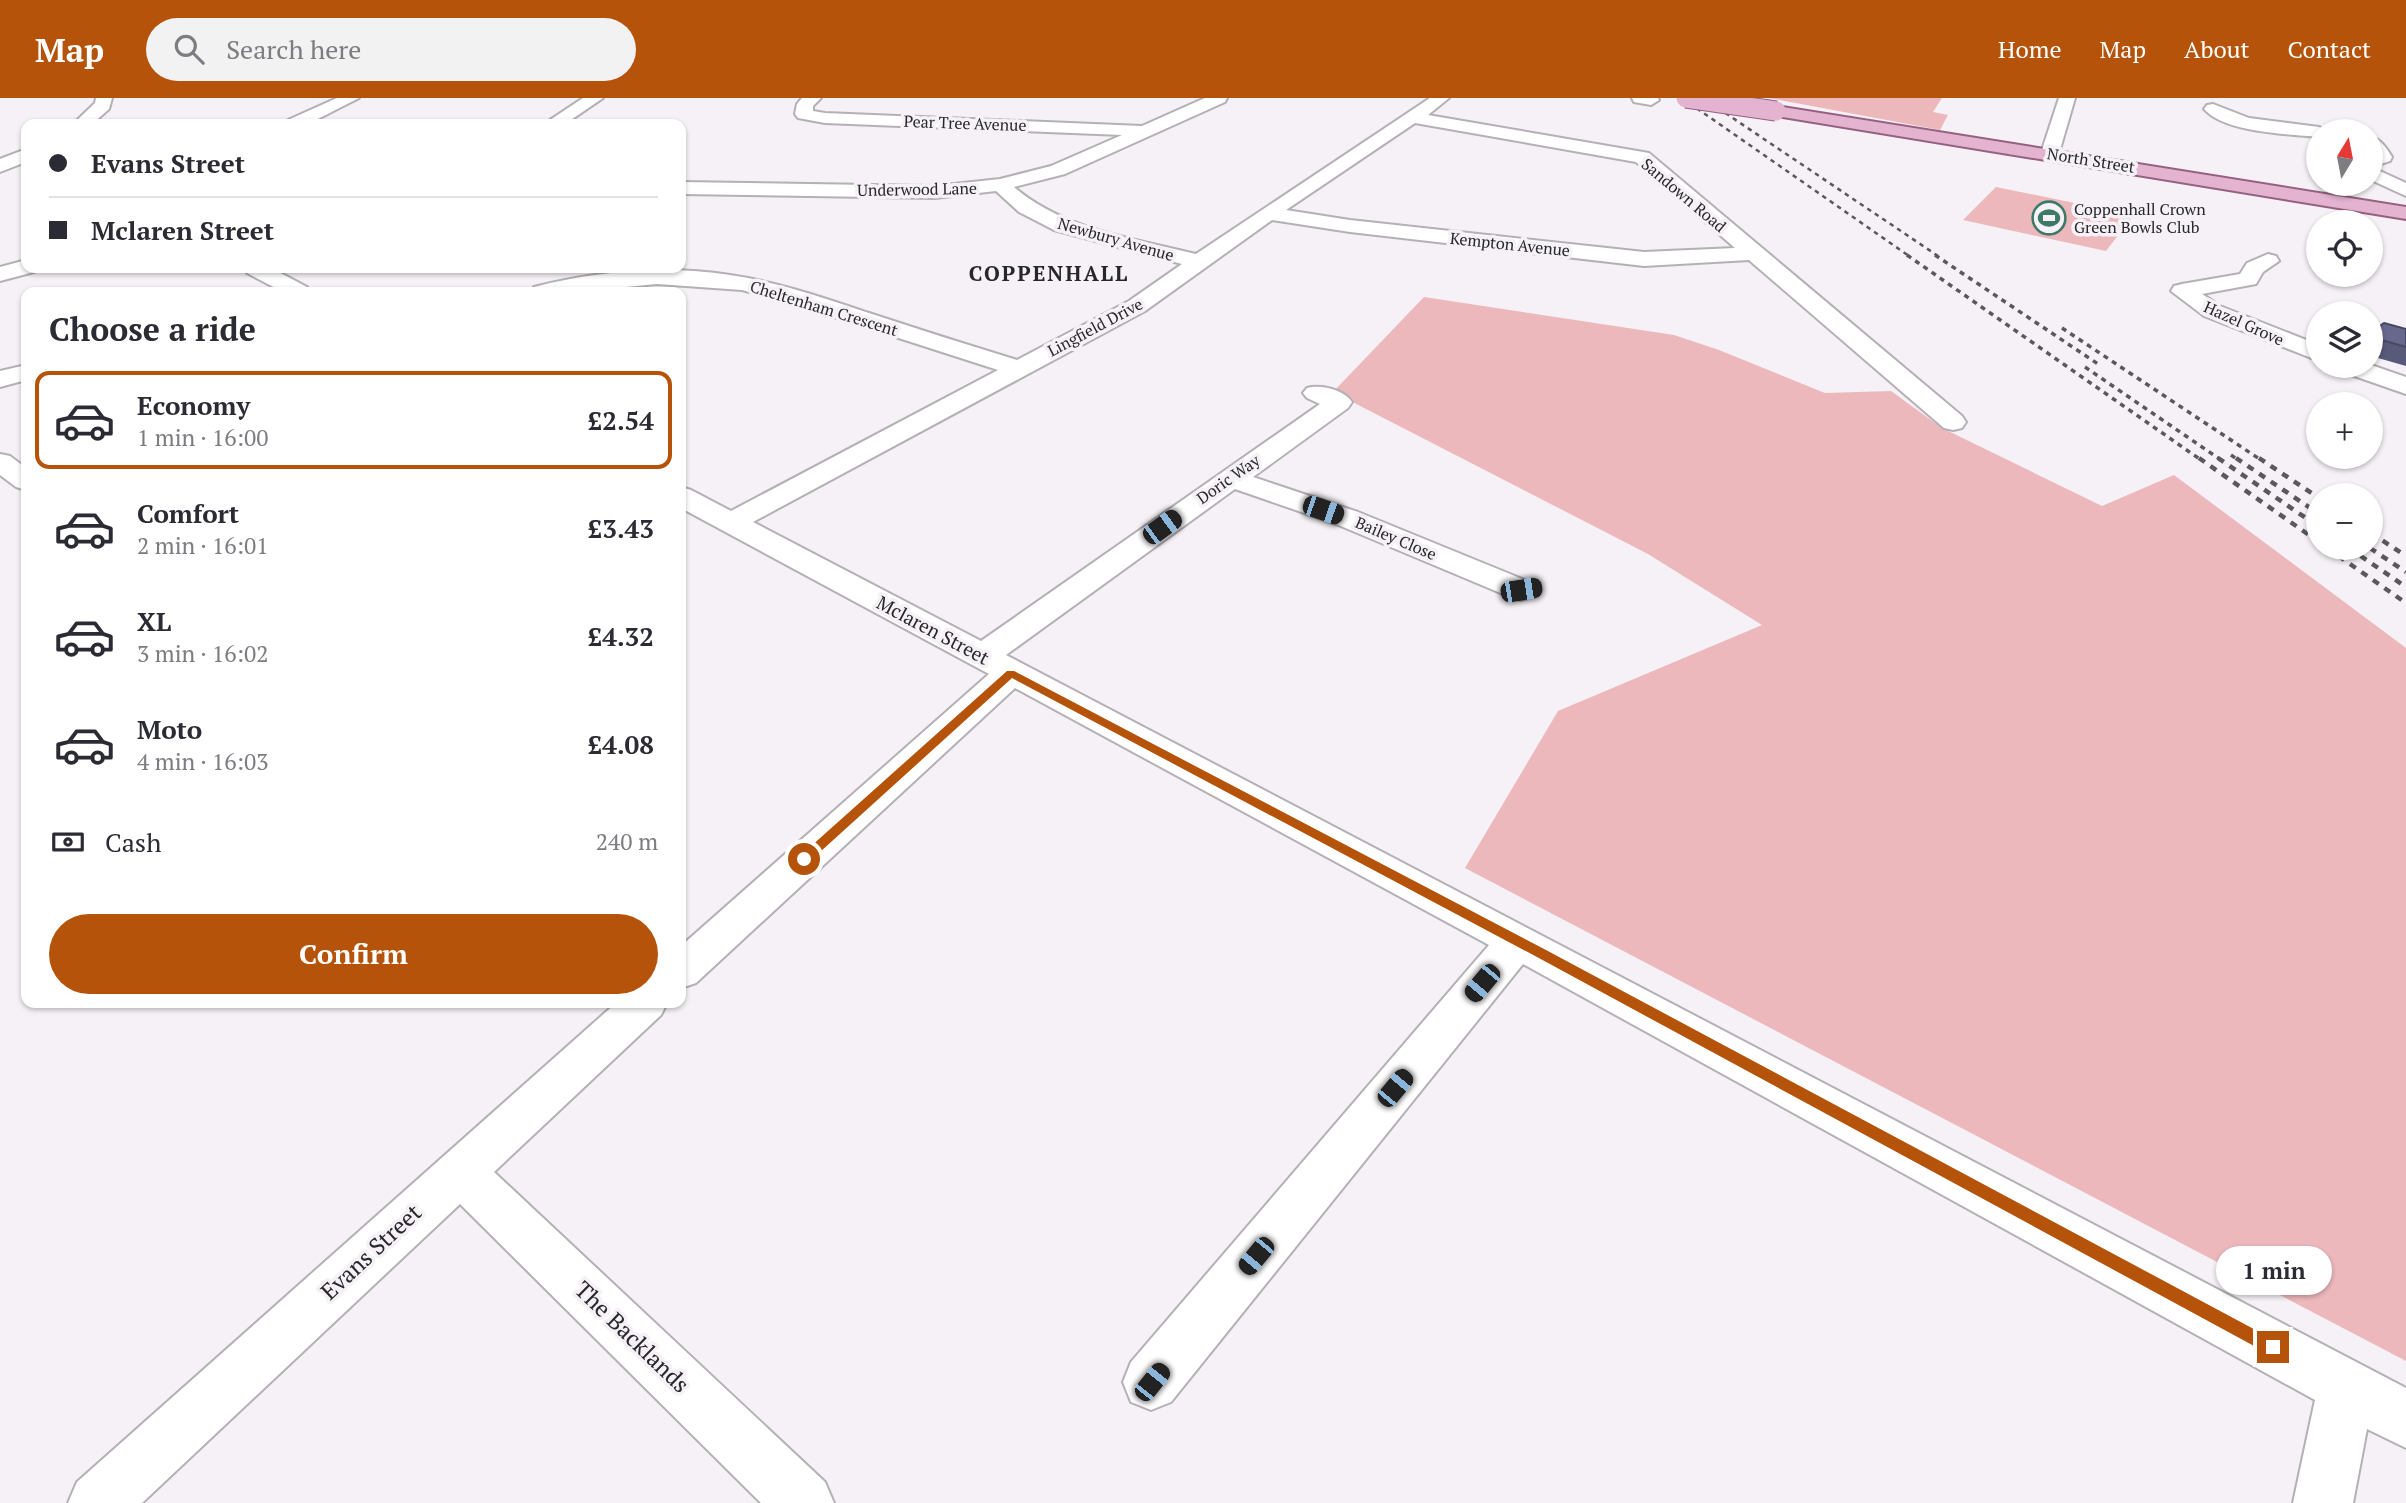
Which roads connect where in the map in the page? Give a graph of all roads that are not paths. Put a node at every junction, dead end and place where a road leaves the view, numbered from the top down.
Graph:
1 (104, 98) edge
2 (351, 98) edge
3 (595, 98) edge
4 (813, 98) edge
5 (1219, 98) edge
6 (1441, 98) edge
7 (1686, 98) edge
8 (2067, 98) edge
9 (2213, 109) dead end
10 (1412, 117) junction
11 (88, 119) edge
12 (306, 119) edge
13 (561, 119) edge
14 (1146, 130) junction
15 (2306, 133) edge
16 (2050, 153) junction
17 (21, 157) edge
18 (0, 166) edge
19 (0, 178) edge
20 (21, 178) edge
21 (2384, 179) edge
22 (1000, 185) junction
23 (686, 188) edge
24 (2406, 190) edge
25 (1268, 213) junction
26 (2406, 213) edge
27 (1753, 253) junction
28 (1200, 262) junction
29 (2230, 262) dead end
30 (21, 268) edge
31 (265, 273) edge
32 (0, 274) edge
33 (2157, 281) dead end
34 (290, 287) edge
35 (563, 287) edge
36 (2182, 291) junction
37 (2306, 349) edge
38 (1017, 369) junction
39 (21, 373) edge
40 (2383, 378) edge
41 (0, 379) edge
42 (1905, 381) junction
43 (1878, 384) dead end
44 (2406, 386) edge
45 (1338, 401) dead end
46 (1953, 422) dead end
47 (0, 462) edge
48 (21, 477) edge
49 (1230, 478) junction
50 (686, 499) edge
51 (730, 523) junction
52 (1526, 595) dead end
53 (996, 665) junction
54 (1517, 941) junction
55 (686, 966) edge
56 (639, 1008) edge
57 (459, 1171) junction
58 (1152, 1382) dead end
59 (2346, 1386) junction
60 (2406, 1419) edge
61 (98, 1503) edge
62 (804, 1503) edge
63 (2323, 1503) edge

1 - 11 street
2 - 12 street
3 - 13 street
4 - 14 street, Pear Tree Avenue
5 - 14 street, Underwood Lane
6 - 10 street, Lingfield Drive
7 - 16 main road, North Street, bridge
8 - 16 street
9 - 15 street
10 - 25 street, Lingfield Drive
10 - 27 street, Sandown Road
14 - 22 street, Underwood Lane
16 - 26 main road, North Street
17 - 18 street
19 - 20 street
21 - 24 street
22 - 23 street, Underwood Lane
22 - 28 street, Newbury Avenue
25 - 27 street, Kempton Avenue
25 - 28 street, Lingfield Drive
27 - 42 street, Sandown Road
28 - 38 street, Lingfield Drive
29 - 36 street, Hazel Grove
30 - 32 street
31 - 34 street
33 - 36 street
35 - 38 street, Cheltenham Crescent
36 - 37 street, Hazel Grove
38 - 51 street, Lingfield Drive
39 - 41 street
40 - 44 street
42 - 43 street
42 - 46 street, Sandown Road
45 - 49 street, Doric Way
47 - 48 street
49 - 52 street, Bailey Close
49 - 53 street, Doric Way
50 - 51 street, Mclaren Street
51 - 53 street, Mclaren Street
53 - 54 street, Mclaren Street
53 - 55 street
54 - 58 street
54 - 59 street, Mclaren Street
56 - 57 street, Evans Street
57 - 61 street, Evans Street
57 - 62 street, The Backlands
59 - 60 street, Mclaren Street
59 - 63 street

